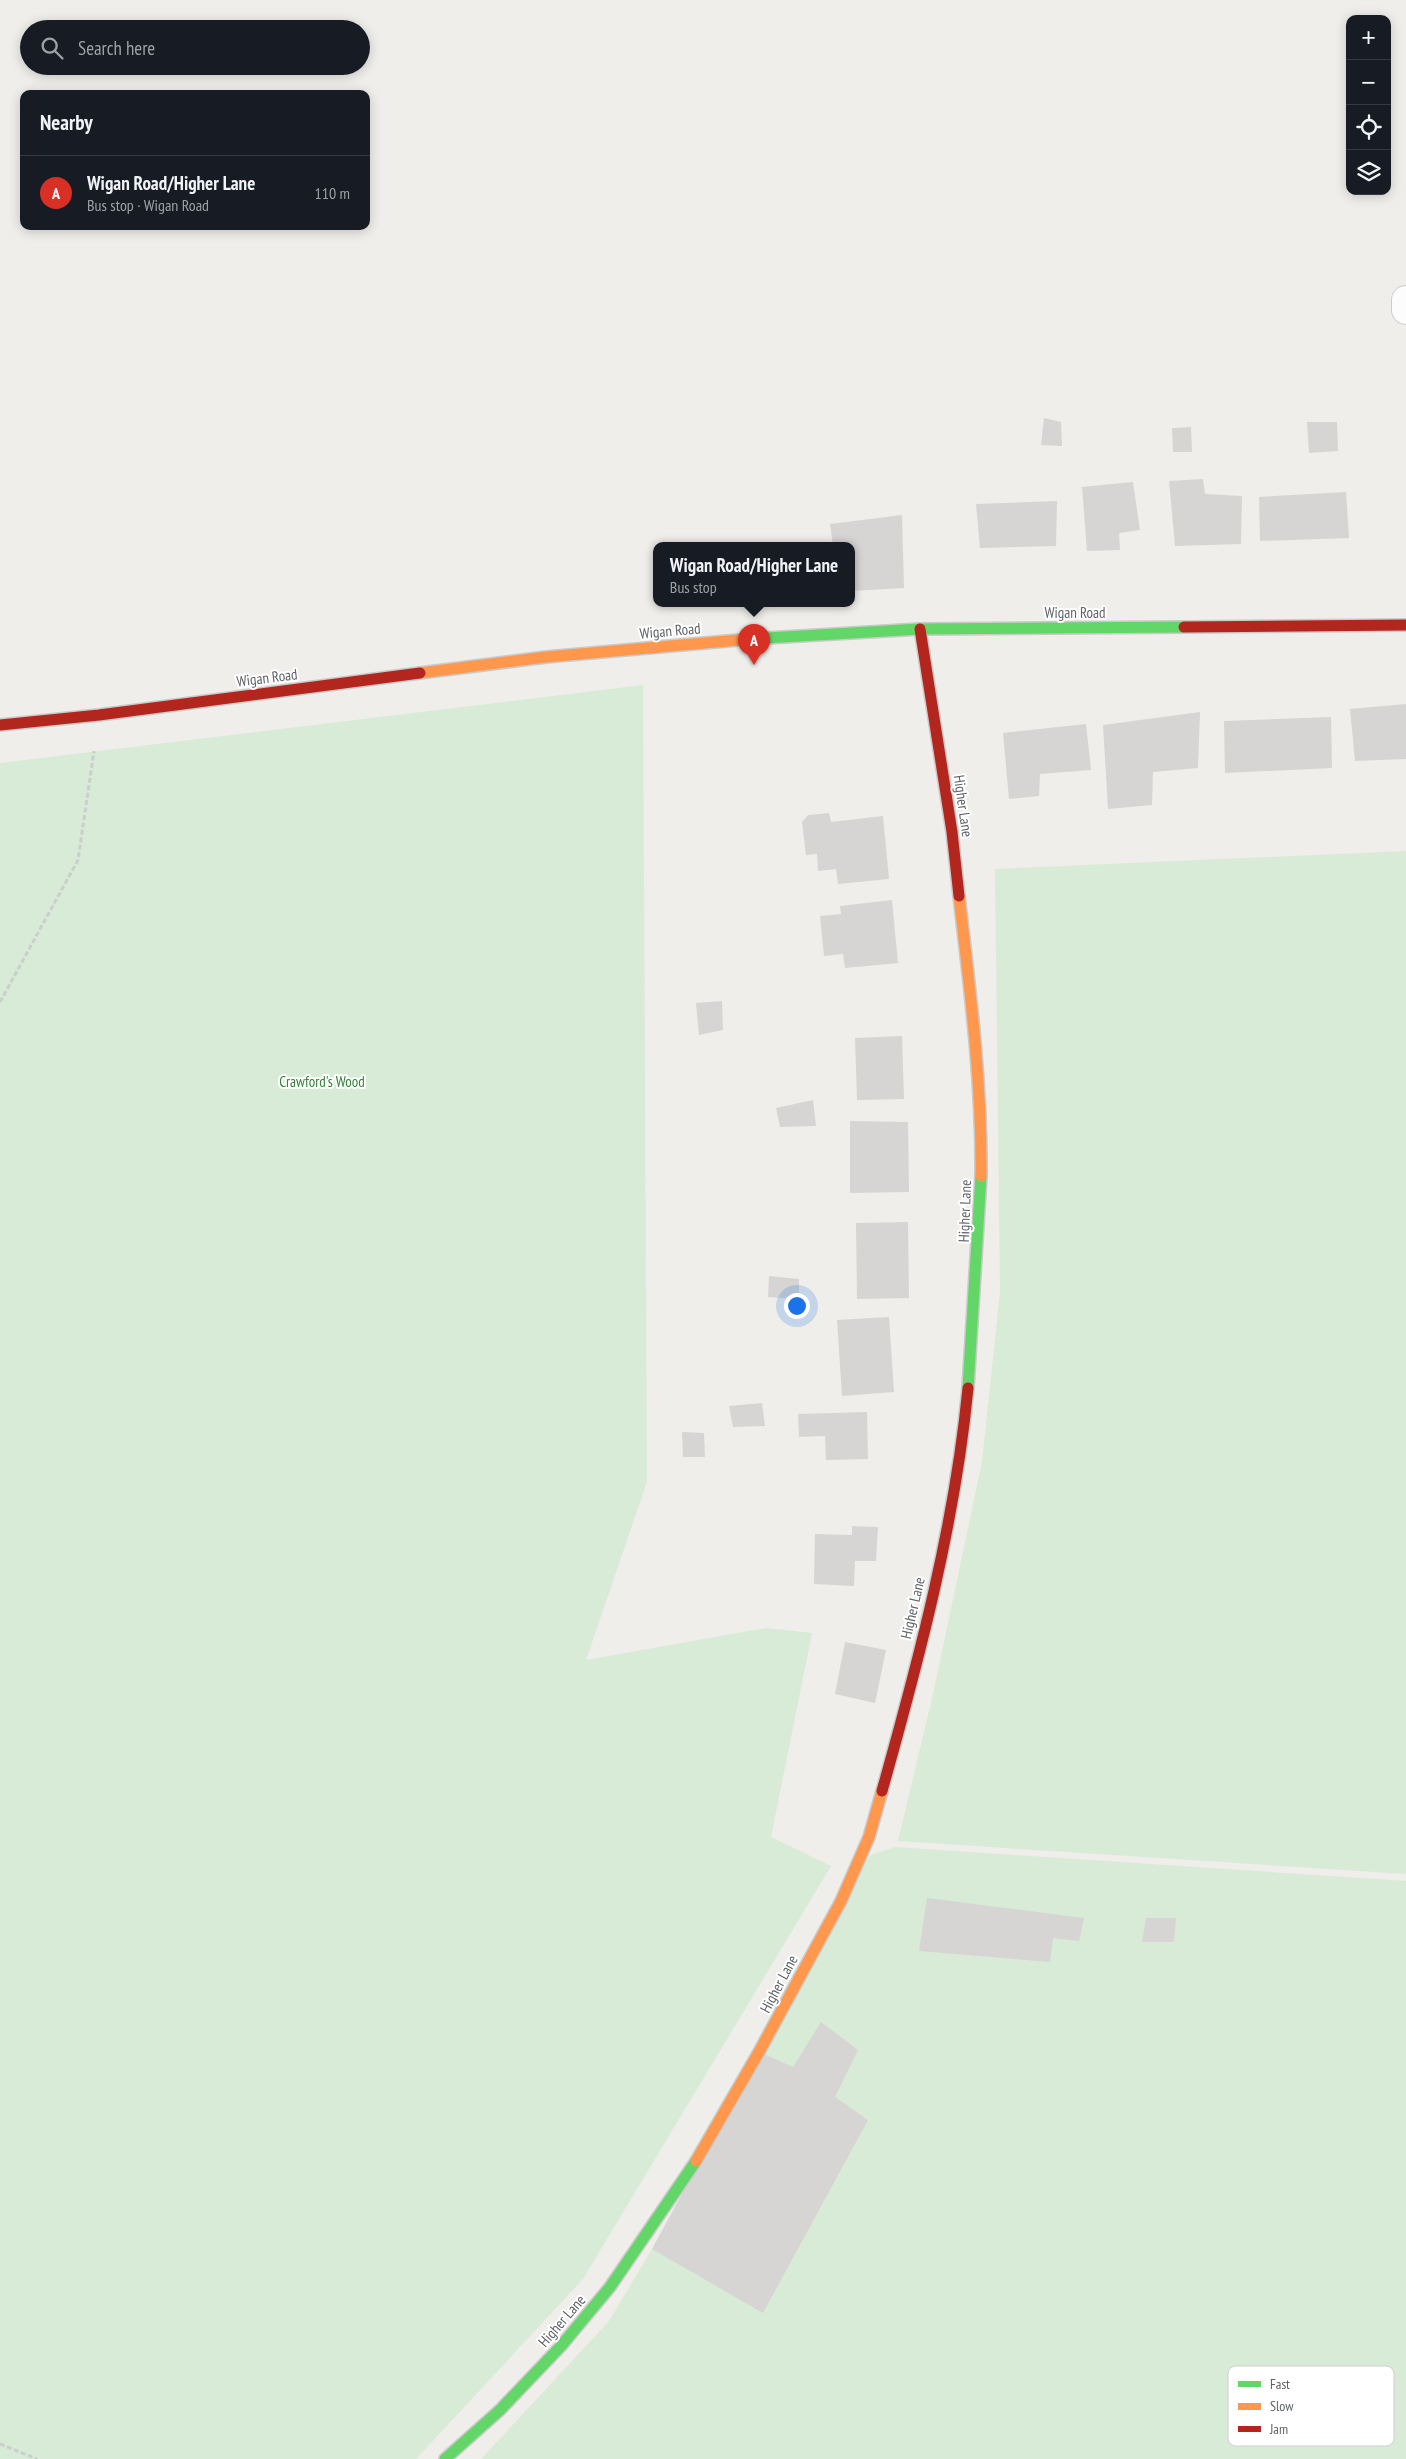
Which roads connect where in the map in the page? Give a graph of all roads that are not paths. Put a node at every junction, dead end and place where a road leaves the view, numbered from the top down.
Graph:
1 (1406, 300) edge
2 (1406, 310) edge
3 (1406, 625) edge
4 (920, 629) junction
5 (0, 725) edge
6 (445, 2459) edge

1 - 2 street
3 - 4 street, Wigan Road
4 - 5 street, Wigan Road
4 - 6 street, Higher Lane

